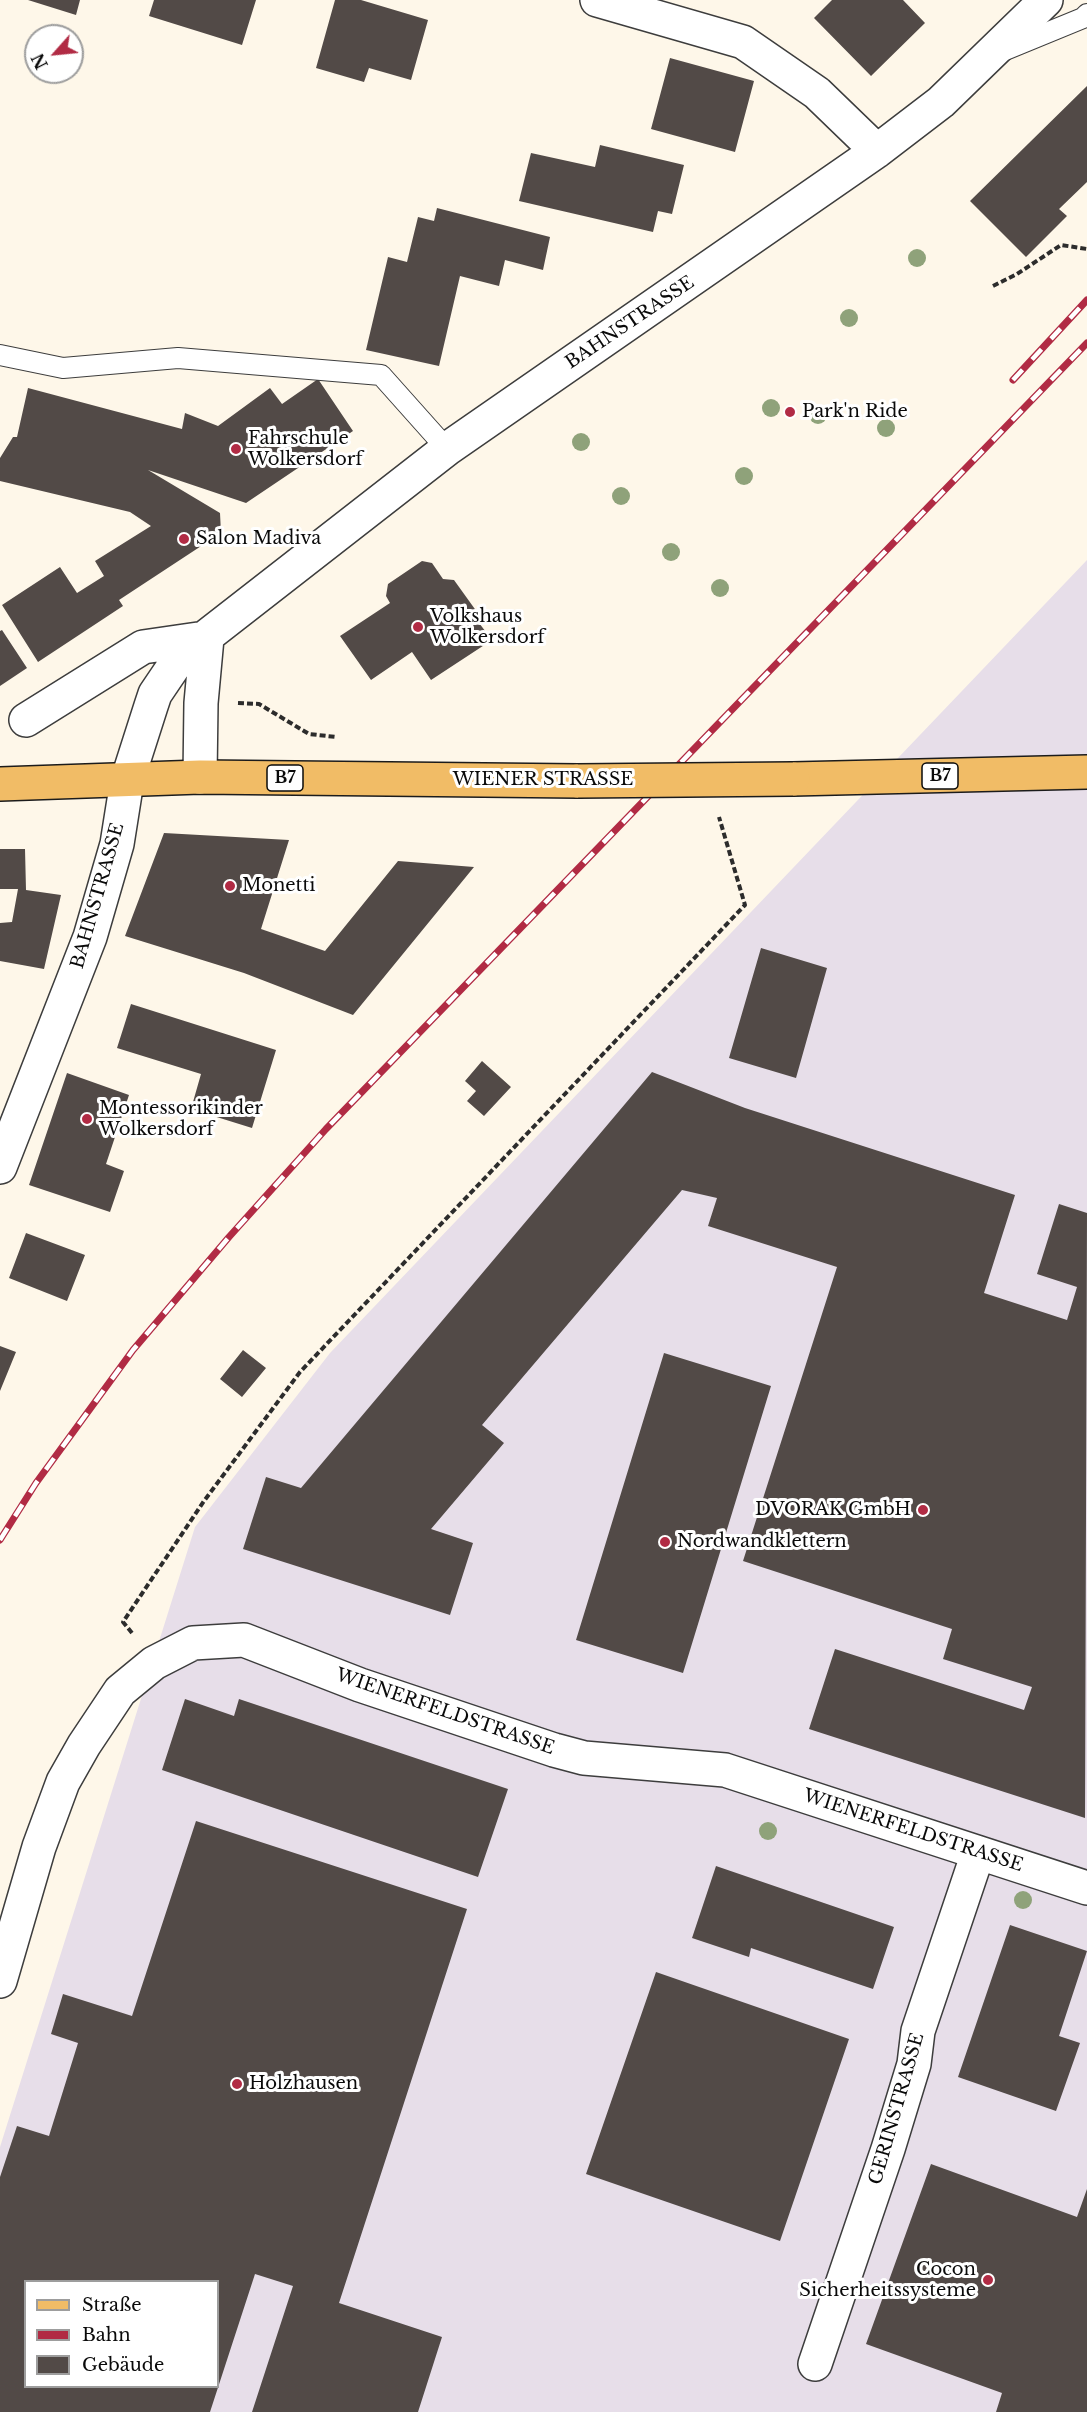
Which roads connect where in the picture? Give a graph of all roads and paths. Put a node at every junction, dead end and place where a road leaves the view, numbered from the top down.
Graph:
1 (597, 0) edge
2 (1046, 0) edge
3 (1087, 14) edge
4 (991, 55) junction
5 (878, 151) junction
6 (1087, 249) edge
7 (993, 286) dead end
8 (0, 355) edge
9 (447, 449) junction
10 (207, 638) junction
11 (201, 703) junction
12 (26, 720) dead end
13 (341, 738) dead end
14 (1087, 772) edge
15 (200, 777) junction
16 (127, 781) junction
17 (0, 784) edge
18 (718, 813) dead end
19 (0, 1167) edge
20 (154, 1663) junction
21 (978, 1853) junction
22 (1087, 1888) edge
23 (0, 1981) edge
24 (815, 2364) dead end

1 - 5 street
2 - 4 street, BAHNSTRASSE
3 - 4 lane
4 - 5 street, BAHNSTRASSE
5 - 9 street, BAHNSTRASSE
6 - 7 path
8 - 9 lane
9 - 10 street, BAHNSTRASSE
10 - 11 street
10 - 12 street
10 - 16 street, BAHNSTRASSE
11 - 13 path
11 - 15 street
14 - 15 main road, WIENER STRASSE / B7, bridge
15 - 16 main road, WIENER STRASSE / B7
16 - 17 main road, WIENER STRASSE / B7
16 - 19 street, BAHNSTRASSE
18 - 20 path
20 - 21 street, WIENERFELDSTRASSE
20 - 23 street, WIENERFELDSTRASSE
21 - 22 street, WIENERFELDSTRASSE
21 - 24 street, GERINSTRASSE

